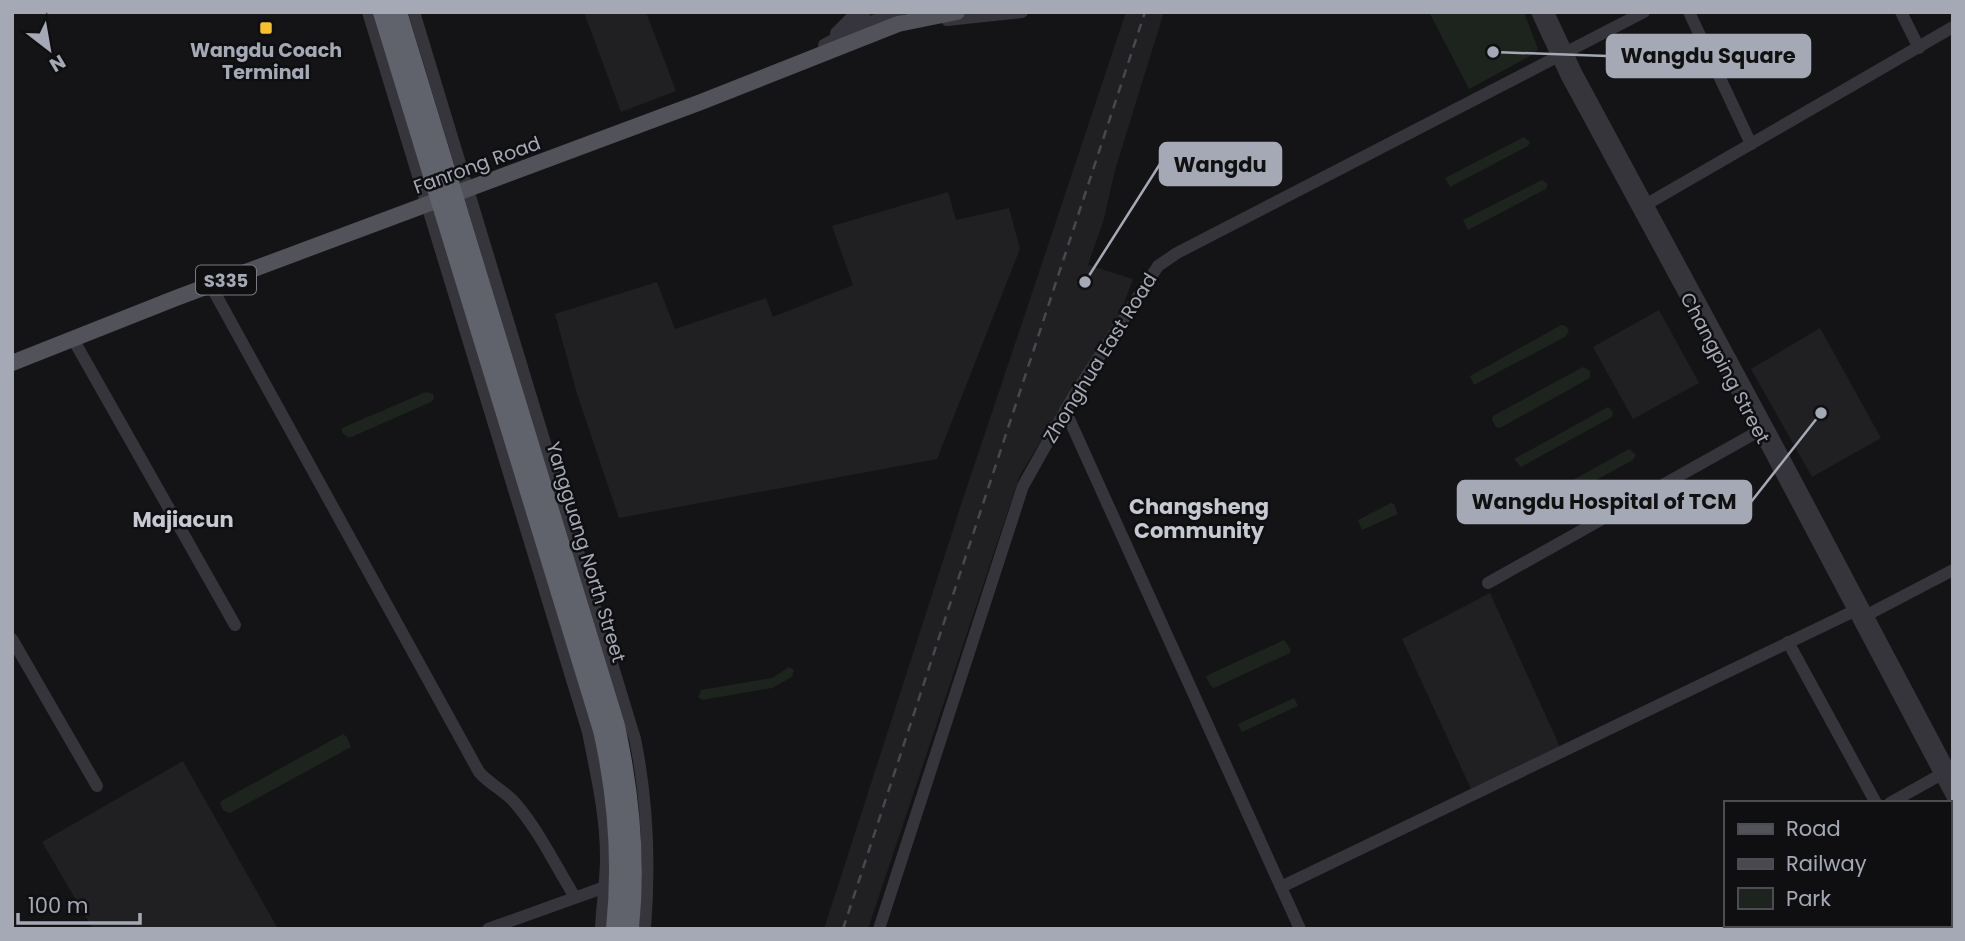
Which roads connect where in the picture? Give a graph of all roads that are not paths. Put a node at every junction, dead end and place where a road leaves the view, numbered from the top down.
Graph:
1 (368, 12) edge
2 (382, 12) edge
3 (398, 12) edge
4 (414, 12) edge
5 (866, 12) edge
6 (898, 12) edge
7 (925, 12) edge
8 (957, 12) edge
9 (1022, 12) edge
10 (1537, 12) edge
11 (1548, 12) edge
12 (1644, 12) edge
13 (1689, 12) edge
14 (1901, 12) edge
15 (1953, 27) edge
16 (853, 43) junction
17 (824, 46) junction
18 (1919, 48) junction
19 (1562, 54) junction
20 (1751, 144) junction
21 (446, 194) junction
22 (1647, 204) junction
23 (211, 286) junction
24 (73, 339) junction
25 (12, 355) edge
26 (12, 363) edge
27 (1065, 410) junction
28 (1759, 431) junction
29 (1953, 570) edge
30 (1488, 583) dead end
31 (1854, 611) junction
32 (1867, 615) junction
33 (235, 625) dead end
34 (12, 639) edge
35 (1788, 642) junction
36 (1947, 776) edge
37 (97, 786) dead end
38 (1953, 798) edge
39 (1875, 801) edge
40 (1894, 801) edge
41 (611, 885) junction
42 (1282, 887) junction
43 (575, 897) junction
44 (488, 929) edge
45 (601, 929) edge
46 (615, 929) edge
47 (630, 929) edge
48 (645, 929) edge
49 (879, 929) edge
50 (1300, 929) edge

1 - 21 street
2 - 21 highway
3 - 21 highway
4 - 21 street
5 - 17 street
6 - 17 street
7 - 17 main road, Fanrong Road
8 - 16 main road, Fanrong Road
9 - 16 street
10 - 19 street, Changping Street
11 - 19 street, Changping Street
12 - 19 street, Zhonghua East Road
13 - 20 street
14 - 18 street
15 - 18 street
16 - 21 main road, Fanrong Road
17 - 21 main road, Fanrong Road
18 - 20 street
19 - 22 street, Changping Street
19 - 27 street, Zhonghua East Road
19 - 28 street, Changping Street
20 - 22 street
21 - 23 main road, Fanrong Road / S335
21 - 25 main road, Fanrong Road / S335
21 - 41 highway, Yangguang North Street
21 - 47 highway, Yangguang North Street
21 - 48 street
22 - 32 street, Changping Street
23 - 24 main road, Fanrong Road / S335
23 - 43 street
24 - 26 main road, Fanrong Road / S335
24 - 33 street
27 - 42 street
27 - 49 street, Zhonghua East Road
28 - 30 street
28 - 31 street, Changping Street
29 - 32 street
31 - 35 street
31 - 36 street, Changping Street
32 - 36 street, Changping Street
34 - 37 street
35 - 39 street
35 - 42 street
36 - 38 street, Changping Street
36 - 40 street
41 - 43 street
41 - 45 street
41 - 46 highway, Yangguang North Street
42 - 50 street
43 - 44 street

